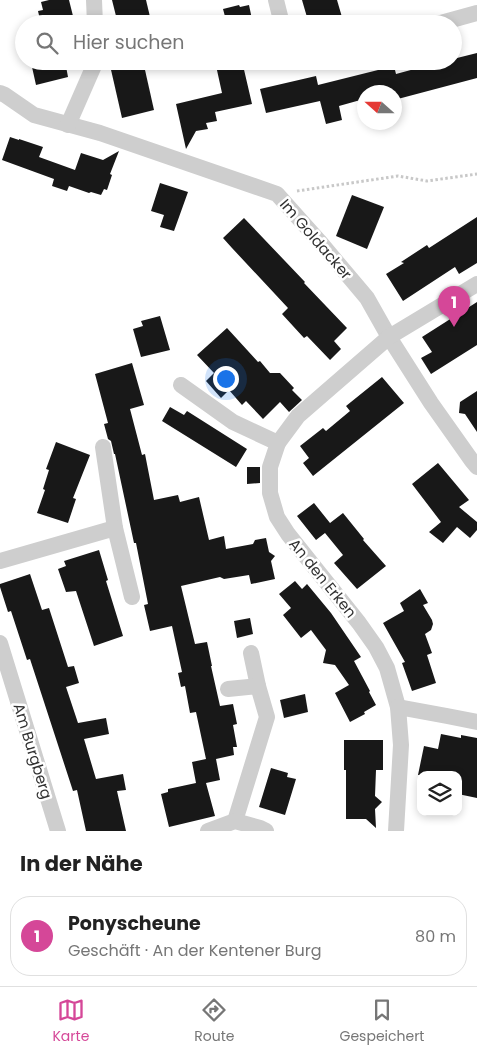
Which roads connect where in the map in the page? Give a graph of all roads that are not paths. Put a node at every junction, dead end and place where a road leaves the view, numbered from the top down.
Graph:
1 (94, 0) edge
2 (276, 0) edge
3 (477, 13) edge
4 (95, 15) edge
5 (280, 15) edge
6 (462, 17) edge
7 (92, 70) edge
8 (0, 93) edge
9 (68, 125) junction
10 (477, 284) edge
11 (389, 337) junction
12 (180, 385) dead end
13 (278, 444) junction
14 (103, 447) dead end
15 (477, 467) edge
16 (114, 528) junction
17 (0, 561) edge
18 (132, 598) dead end
19 (0, 643) edge
20 (251, 653) dead end
21 (258, 686) junction
22 (228, 689) dead end
23 (398, 707) junction
24 (477, 722) edge
25 (235, 821) junction
26 (58, 831) edge
27 (208, 831) edge
28 (266, 831) edge
29 (396, 831) edge

1 - 4 street
2 - 5 street
3 - 6 street
7 - 9 street
8 - 9 street, Im Goldacker
9 - 11 street, Im Goldacker
10 - 11 street, An den Erken
11 - 13 street, An den Erken
11 - 15 street, Im Goldacker
12 - 13 street
13 - 23 street, An den Erken
14 - 16 street
16 - 17 street
16 - 18 street
19 - 26 street, Am Burgberg
20 - 21 street
21 - 22 street
21 - 25 street
23 - 24 street
23 - 29 street, An den Erken
25 - 27 street
25 - 28 street

